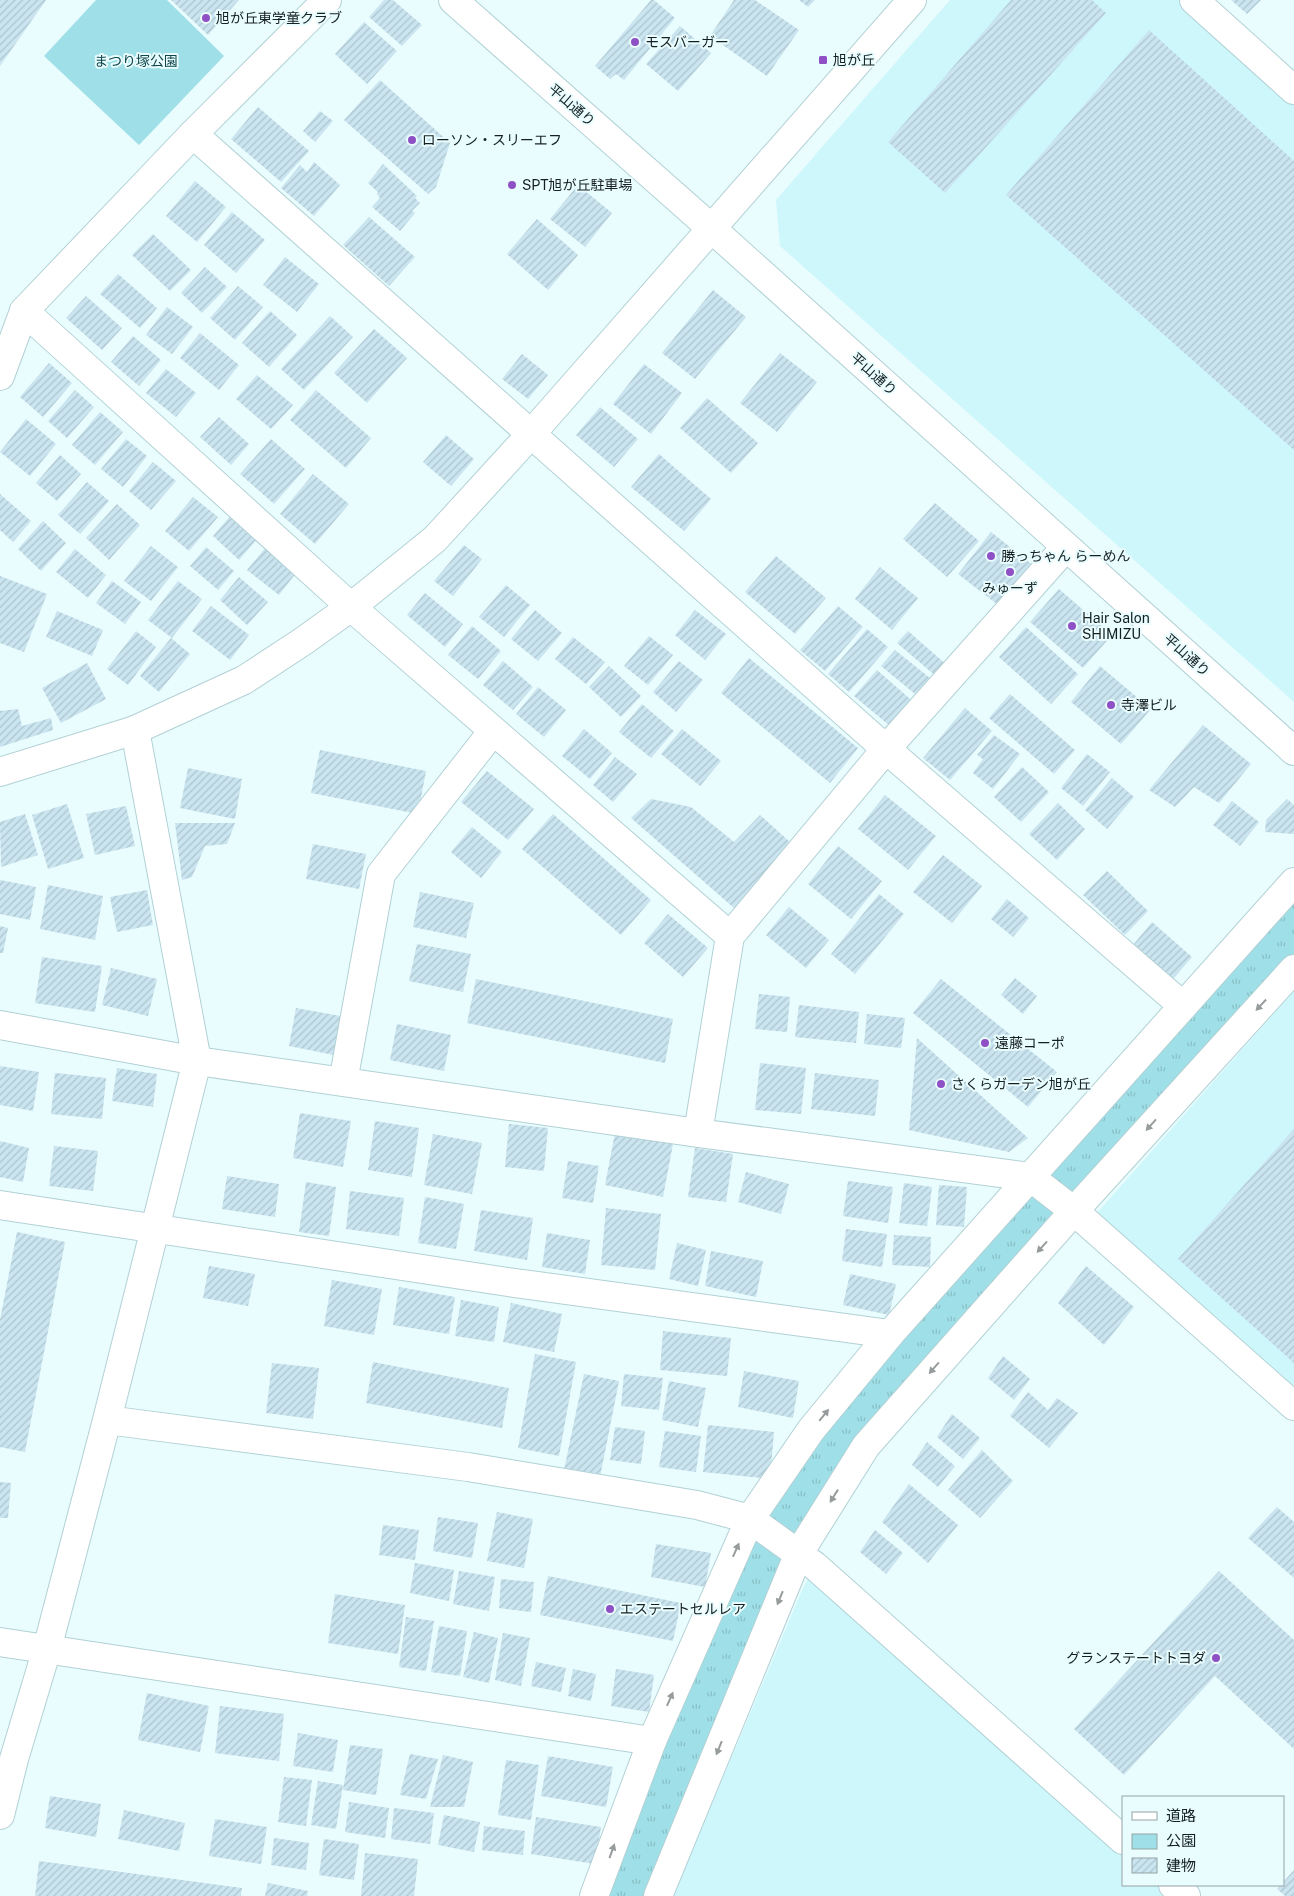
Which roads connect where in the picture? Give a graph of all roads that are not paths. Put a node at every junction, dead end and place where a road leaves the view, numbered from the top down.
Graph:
1 (326, 0) edge
2 (452, 0) edge
3 (912, 0) edge
4 (1194, 0) edge
5 (1294, 90) edge
6 (193, 134) junction
7 (711, 228) junction
8 (24, 311) junction
9 (0, 376) edge
10 (531, 434) junction
11 (1066, 547) junction
12 (351, 607) junction
13 (135, 730) junction
14 (494, 731) junction
15 (886, 749) junction
16 (1294, 751) edge
17 (0, 772) edge
18 (1294, 882) edge
19 (730, 936) junction
20 (1294, 969) edge
21 (1183, 1006) junction
22 (0, 1025) edge
23 (197, 1061) junction
24 (343, 1082) junction
25 (698, 1133) junction
26 (1030, 1177) junction
27 (0, 1204) edge
28 (1074, 1210) junction
29 (156, 1229) junction
30 (890, 1334) junction
31 (1294, 1406) edge
32 (107, 1420) junction
33 (750, 1519) junction
34 (798, 1553) junction
35 (0, 1642) edge
36 (47, 1649) junction
37 (652, 1741) junction
38 (0, 1815) edge
39 (1122, 1839) edge
40 (1174, 1886) edge
41 (594, 1896) edge
42 (658, 1896) edge
43 (1186, 1896) edge

1 - 6 street
2 - 7 street, 平山通り
3 - 7 street
4 - 5 street
6 - 8 street
6 - 10 street
7 - 10 street
7 - 11 street, 平山通り
8 - 9 street
8 - 12 street
10 - 12 street
10 - 15 street
11 - 15 street
11 - 16 street, 平山通り
12 - 13 street
12 - 14 street
13 - 17 street
13 - 23 street
14 - 19 street
14 - 24 street
15 - 19 street
15 - 21 street
18 - 21 street
19 - 25 street
20 -> 28 street
21 - 26 street
22 - 23 street
23 - 24 street
23 - 29 street
24 - 25 street
25 - 26 street
26 - 28 street
26 - 30 street
27 - 29 street
28 - 31 street
28 -> 34 street
29 - 30 street
29 - 32 street
33 -> 30 street
32 - 33 street
32 - 36 street
33 - 34 street
37 -> 33 street
34 - 39 street
34 -> 42 street
35 - 36 street
36 - 37 street
36 - 38 street
41 -> 37 street
40 - 43 street

